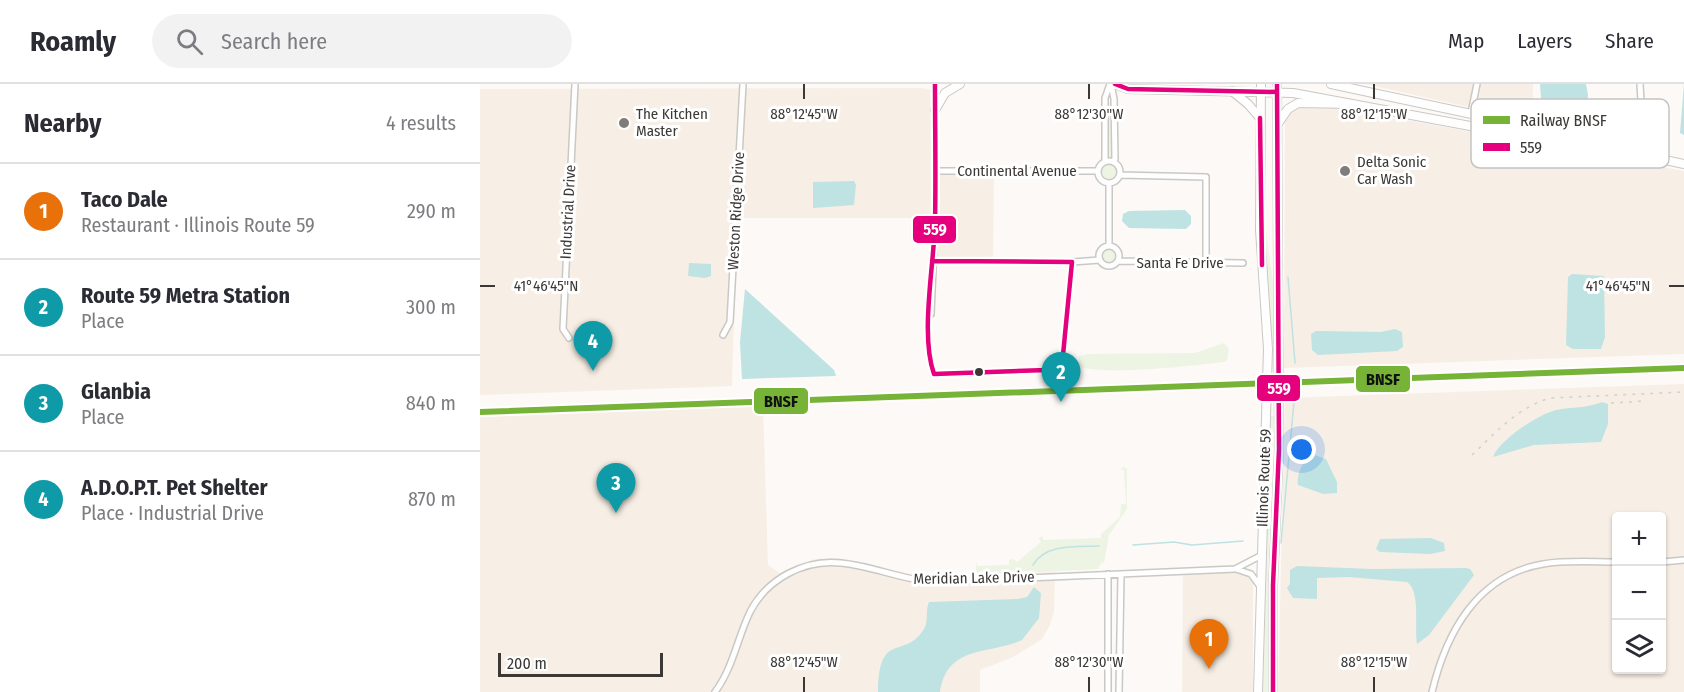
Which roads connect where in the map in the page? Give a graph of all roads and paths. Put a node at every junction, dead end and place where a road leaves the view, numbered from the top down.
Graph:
1 (574, 84) edge
2 (743, 84) edge
3 (935, 84) edge
4 (960, 84) edge
5 (1112, 84) edge
6 (1331, 84) edge
7 (1477, 84) edge
8 (1640, 84) edge
9 (1261, 88) edge
10 (1277, 88) edge
11 (1232, 91) junction
12 (1474, 99) edge
13 (1641, 99) edge
14 (1352, 104) junction
15 (935, 110) junction
16 (1471, 113) edge
17 (1260, 118) junction
18 (1277, 126) junction
19 (1471, 126) edge
20 (1669, 161) edge
21 (1105, 162) junction
22 (1113, 162) junction
23 (1684, 164) edge
24 (935, 171) junction
25 (1098, 171) junction
26 (1120, 175) junction
27 (1109, 183) junction
28 (1109, 245) junction
29 (1100, 260) junction
30 (1118, 261) junction
31 (1072, 262) dead end
32 (1206, 263) junction
33 (1243, 263) dead end
34 (931, 314) dead end
35 (723, 335) dead end
36 (569, 338) dead end
37 (1260, 556) junction
38 (1684, 560) edge
39 (1612, 562) edge
40 (1666, 562) edge
41 (1235, 569) junction
42 (1108, 574) junction
43 (1121, 574) junction
44 (1260, 587) junction
45 (715, 692) edge
46 (1108, 692) edge
47 (1119, 692) edge
48 (1258, 692) edge
49 (1273, 692) edge
50 (1432, 692) edge

1 - 36 street, Industrial Drive
2 - 35 street, Weston Ridge Drive
3 - 15 street
4 - 15 main road
5 - 11 main road
5 - 21 street
5 - 22 street
6 - 16 main road
7 - 12 street
8 - 13 street
9 - 10 main road
9 - 11 main road
9 - 17 main road, Illinois Route 59
10 - 14 main road
10 - 18 main road, Illinois Route 59
11 - 17 main road
14 - 18 main road
14 - 19 main road
15 - 24 street
17 - 37 main road, Illinois Route 59
18 - 49 main road, Illinois Route 59
20 - 23 main road
21 - 22 street
21 - 25 street
22 - 26 street
24 - 25 street, Continental Avenue
24 - 34 street
25 - 27 street
26 - 27 street
26 - 32 street
27 - 28 street
28 - 29 street
28 - 30 street
29 - 30 street
29 - 31 street
30 - 32 street, Santa Fe Drive
32 - 33 street, Santa Fe Drive
37 - 41 street, Meridian Lake Drive
37 - 44 main road, Illinois Route 59
38 - 40 street
39 - 50 street
41 - 43 street, Meridian Lake Drive
41 - 44 street
42 - 43 street, Meridian Lake Drive
42 - 45 street, Meridian Lake Drive
42 - 46 street
43 - 47 street
44 - 48 main road, Illinois Route 59

